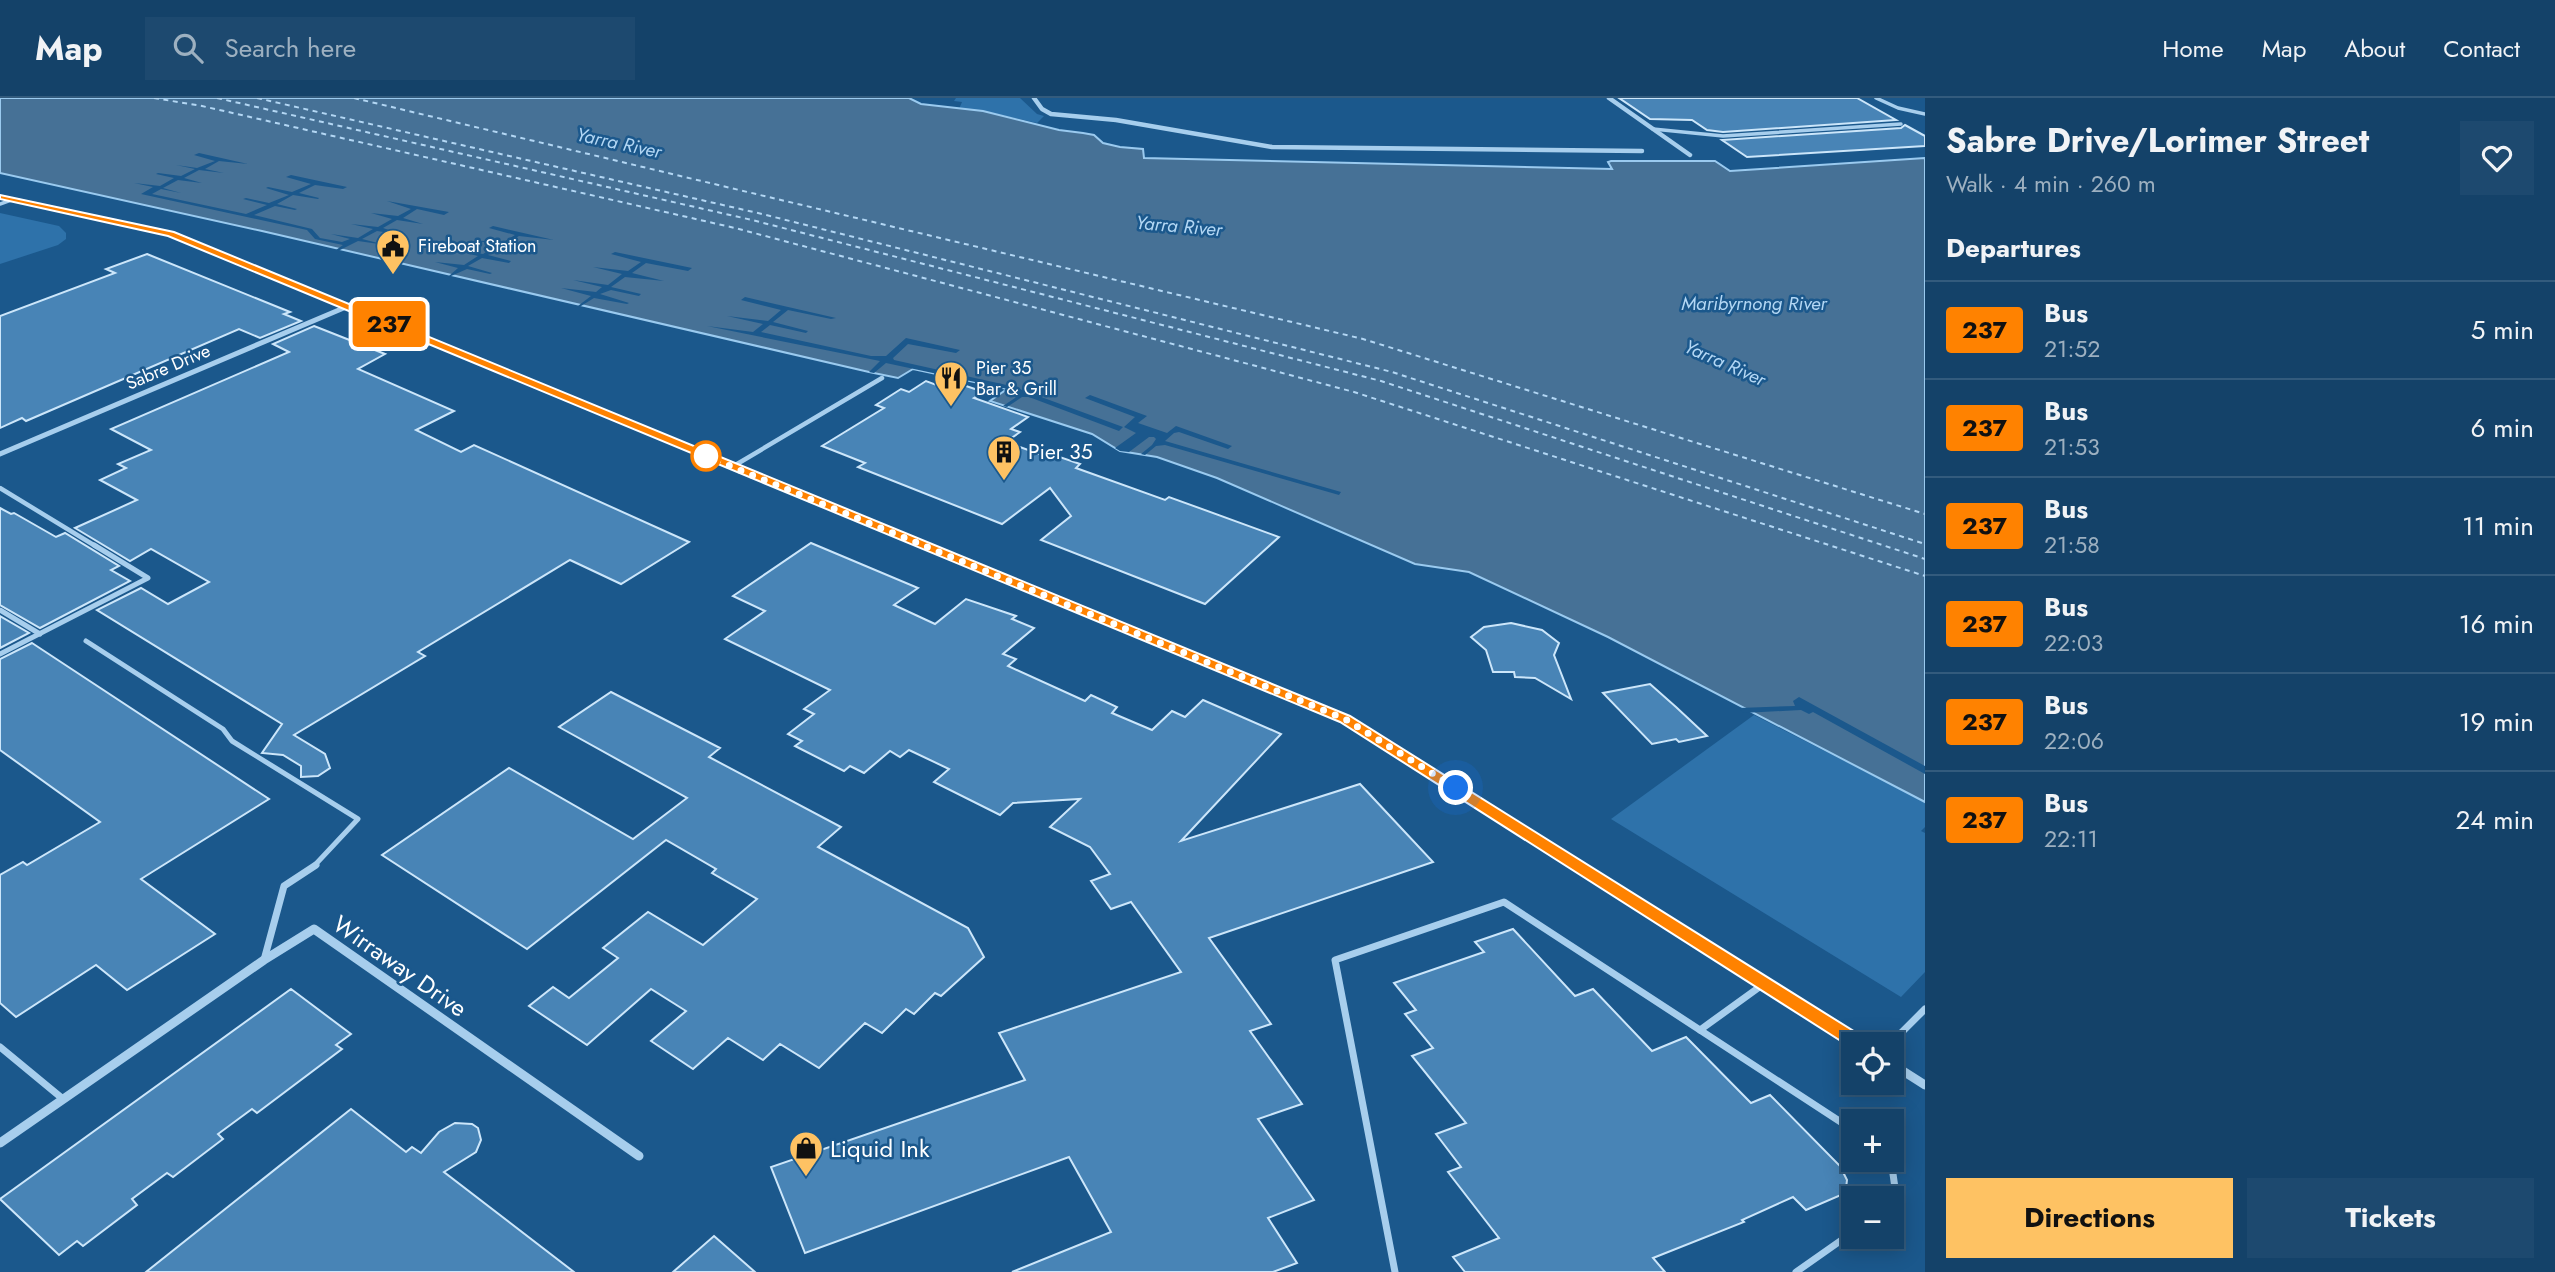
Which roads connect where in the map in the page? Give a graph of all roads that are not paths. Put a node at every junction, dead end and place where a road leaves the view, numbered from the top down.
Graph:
1 (1034, 98) edge
2 (1609, 98) edge
3 (1876, 98) edge
4 (1925, 114) edge
5 (1901, 124) dead end
6 (1653, 129) junction
7 (1642, 151) dead end
8 (1690, 155) dead end
9 (0, 197) edge
10 (11, 200) junction
11 (0, 204) edge
12 (346, 307) junction
13 (882, 378) dead end
14 (0, 454) edge
15 (732, 467) junction
16 (0, 488) edge
17 (0, 610) edge
18 (40, 634) junction
19 (86, 641) dead end
20 (0, 654) edge
21 (264, 960) junction
22 (1765, 984) junction
23 (1925, 1009) edge
24 (1700, 1030) junction
25 (1841, 1032) edge
26 (1902, 1032) edge
27 (0, 1047) edge
28 (1904, 1072) edge
29 (1925, 1085) edge
30 (63, 1099) junction
31 (1841, 1122) edge
32 (0, 1143) edge
33 (639, 1156) dead end
34 (1841, 1240) edge
35 (1395, 1272) edge
36 (1796, 1272) edge

1 - 7 street
2 - 6 street
3 - 4 lane
5 - 6 lane
6 - 8 street
9 - 10 street
10 - 11 lane
10 - 12 street
12 - 14 street, Sabre Drive
12 - 15 street
13 - 15 lane
15 - 22 street
16 - 18 lane
17 - 18 lane
18 - 20 lane
19 - 21 lane
21 - 30 street, Wirraway Drive
21 - 33 street, Wirraway Drive
22 - 24 lane
22 - 25 street
23 - 26 lane
24 - 31 lane
24 - 35 lane
27 - 30 lane
28 - 29 street
30 - 32 street, Wirraway Drive
34 - 36 lane

